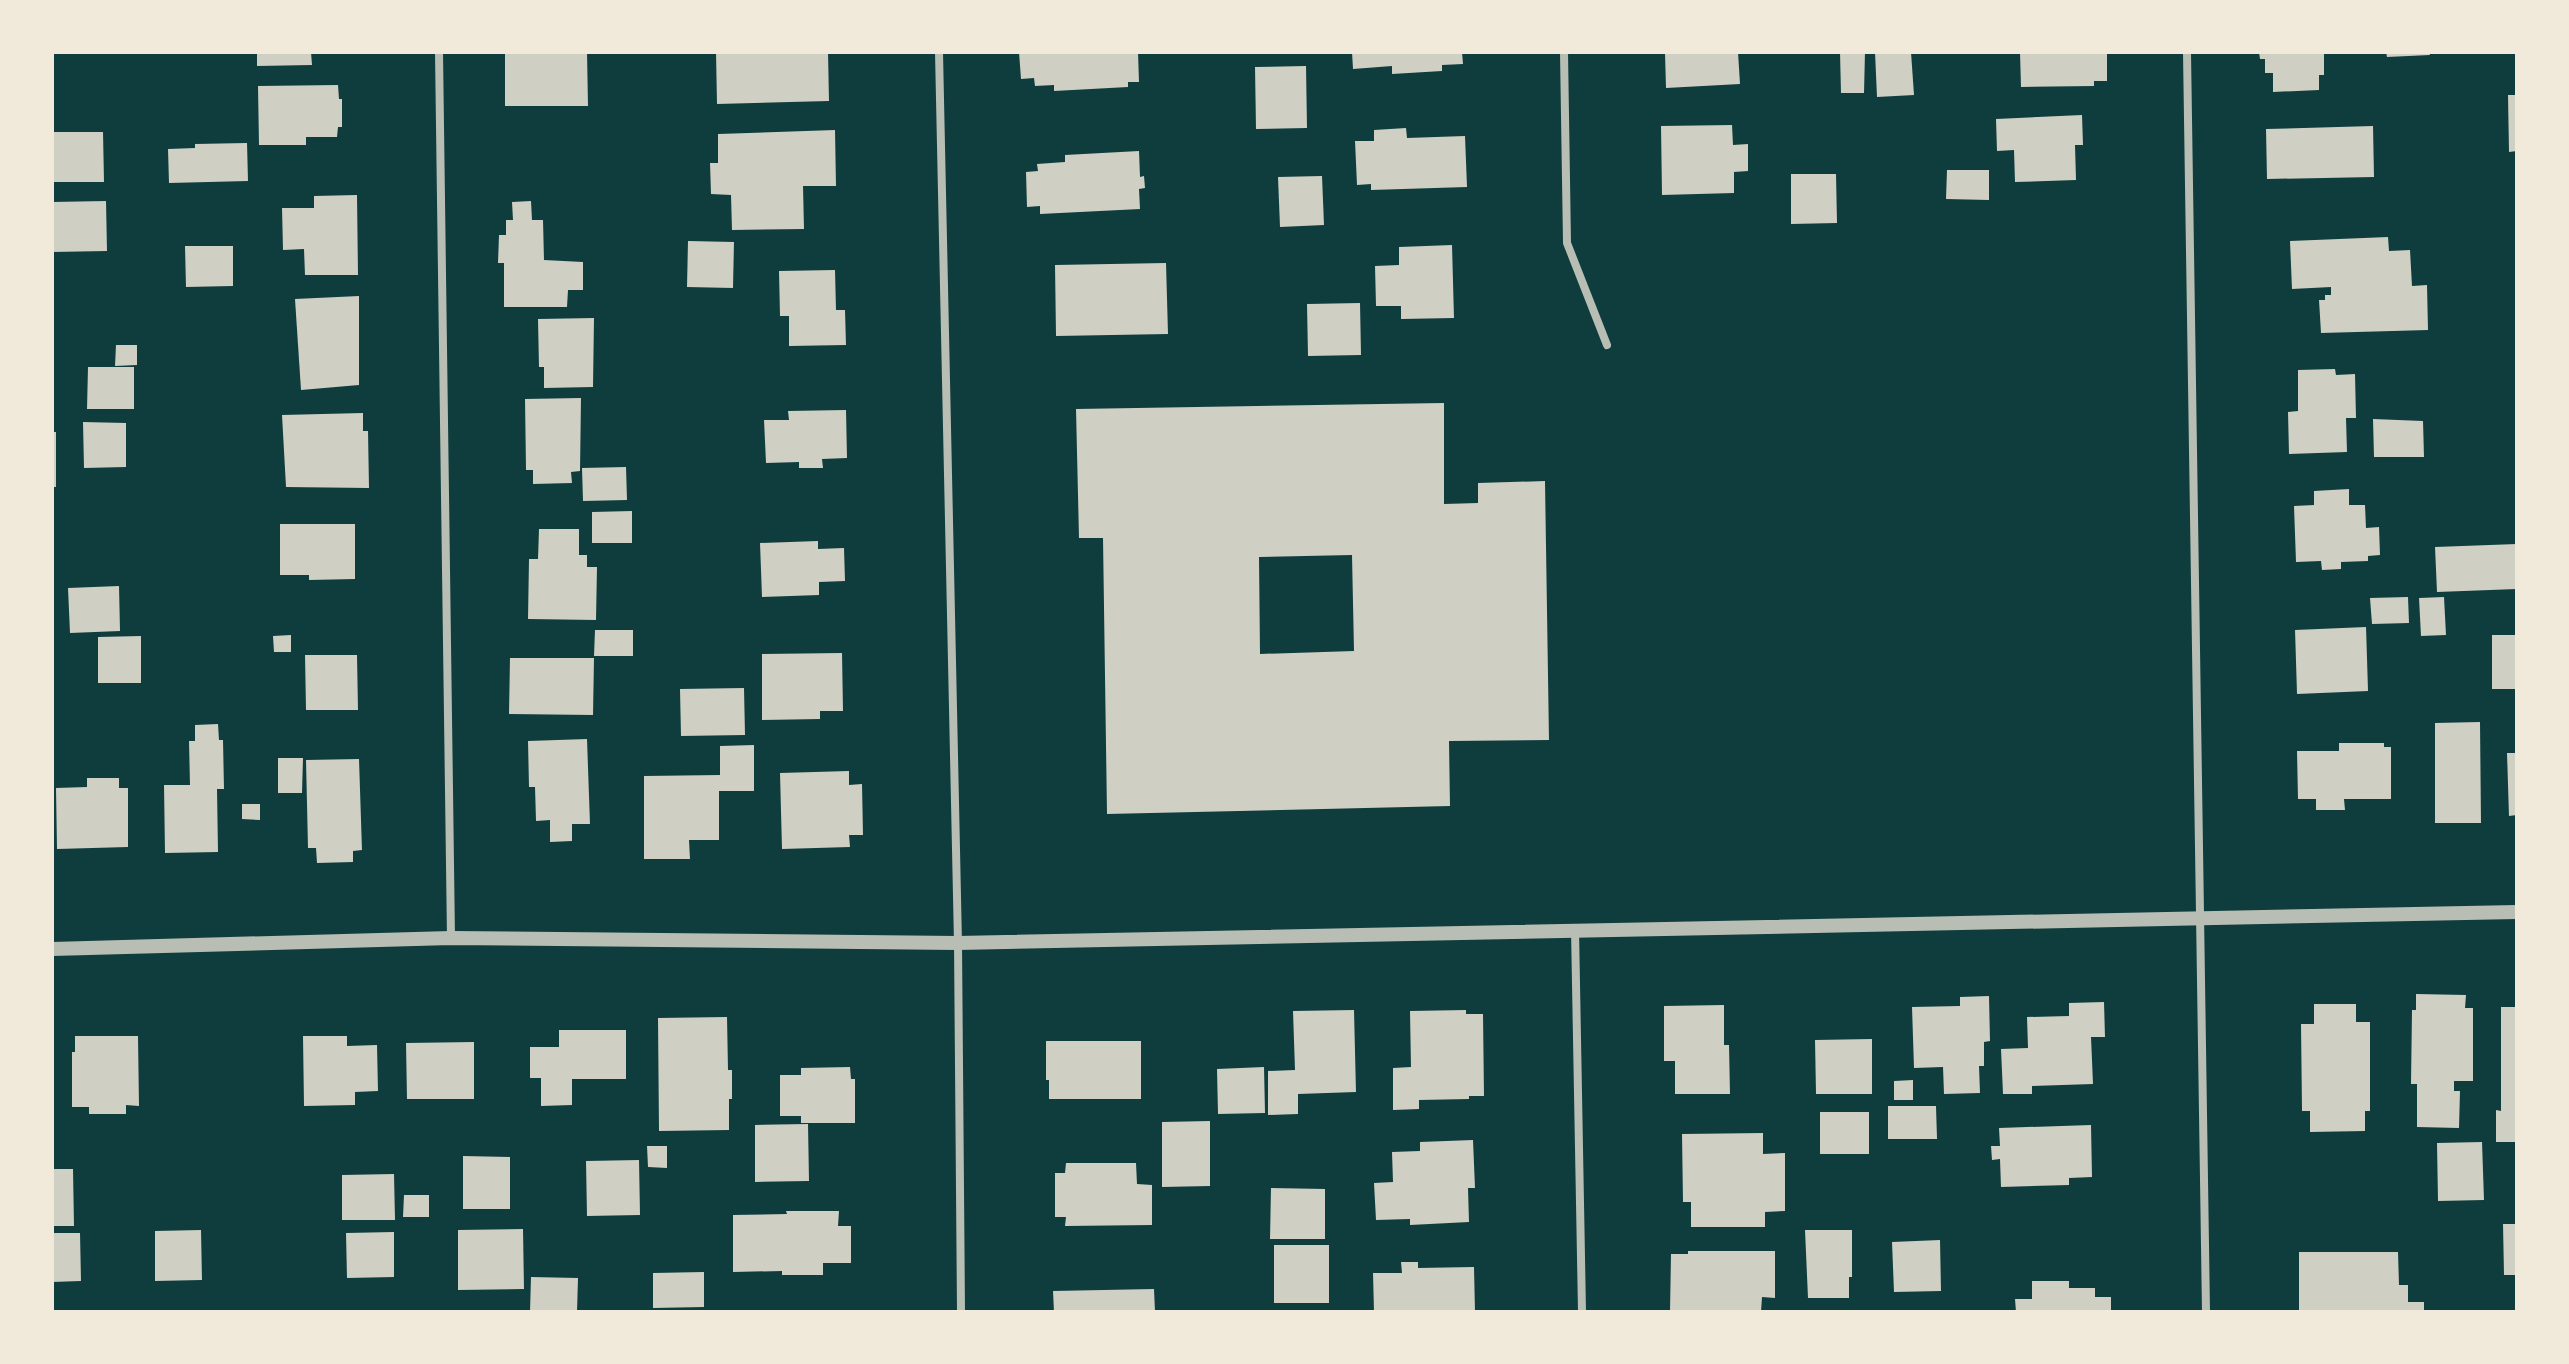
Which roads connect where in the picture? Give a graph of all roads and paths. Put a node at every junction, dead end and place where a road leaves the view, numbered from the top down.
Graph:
1 (439, 52) edge
2 (939, 52) edge
3 (1564, 52) edge
4 (2187, 52) edge
5 (1607, 345) dead end
6 (2517, 912) edge
7 (2199, 920) junction
8 (1575, 929) junction
9 (451, 938) junction
10 (958, 943) junction
11 (52, 949) edge
12 (961, 1312) edge
13 (1582, 1312) edge
14 (2206, 1312) edge

1 - 9 street
2 - 10 street
3 - 5 street
4 - 7 street
6 - 7 street
7 - 8 street
7 - 14 street
8 - 10 street
8 - 13 street
9 - 10 street
9 - 11 street
10 - 12 street

